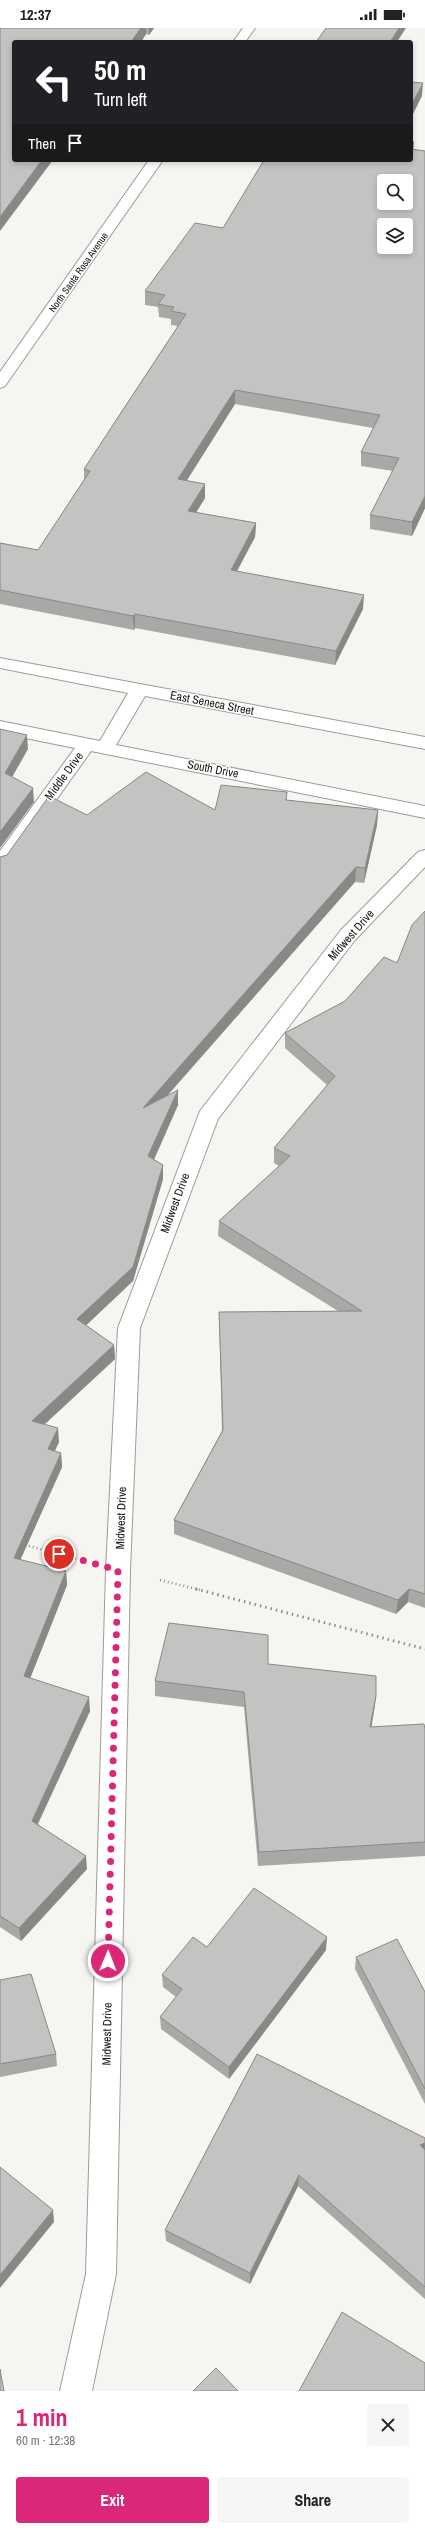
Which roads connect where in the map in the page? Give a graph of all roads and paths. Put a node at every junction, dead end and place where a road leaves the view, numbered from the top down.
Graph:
1 (249, 28) edge
2 (240, 40) edge
3 (155, 162) edge
4 (0, 383) edge
5 (0, 664) edge
6 (139, 690) junction
7 (0, 727) edge
8 (425, 742) edge
9 (96, 746) junction
10 (425, 812) edge
11 (425, 856) edge
12 (0, 865) edge
13 (22, 1544) edge
14 (118, 1570) junction
15 (425, 1649) edge
16 (76, 2391) edge

1 - 2 street
3 - 4 street, North Santa Rosa Avenue
5 - 6 street, East Seneca Street
6 - 8 street, East Seneca Street
6 - 9 street, Middle Drive
7 - 9 street, South Drive
9 - 10 street, South Drive
9 - 12 street, Middle Drive
11 - 14 street, Midwest Drive
13 - 14 path
14 - 15 path
14 - 16 street, Midwest Drive

